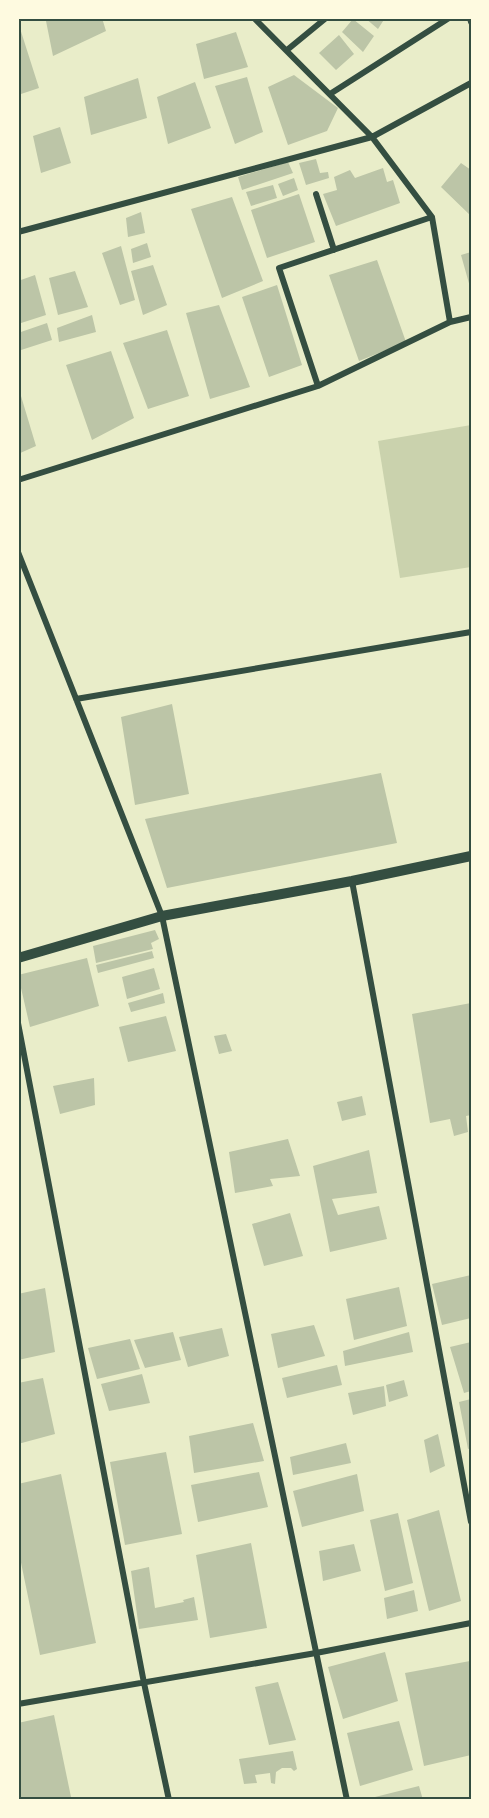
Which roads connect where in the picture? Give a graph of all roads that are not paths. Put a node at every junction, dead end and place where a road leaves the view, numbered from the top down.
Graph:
1 (254, 18) edge
2 (326, 18) edge
3 (449, 18) edge
4 (287, 50) junction
5 (471, 82) edge
6 (330, 94) junction
7 (372, 136) junction
8 (316, 194) dead end
9 (432, 217) junction
10 (18, 232) edge
11 (334, 250) junction
12 (471, 317) edge
13 (450, 322) junction
14 (318, 386) junction
15 (18, 480) edge
16 (18, 552) edge
17 (471, 632) edge
18 (76, 699) junction
19 (471, 856) edge
20 (352, 881) junction
21 (162, 916) junction
22 (18, 958) edge
23 (18, 1023) edge
24 (471, 1522) edge
25 (471, 1623) edge
26 (316, 1653) junction
27 (144, 1683) junction
28 (18, 1704) edge
29 (169, 1800) edge
30 (347, 1800) edge

1 - 4 street
2 - 4 street
3 - 6 street
4 - 6 street
5 - 7 street
6 - 7 street
7 - 9 street
7 - 10 street
8 - 11 street
9 - 11 street
9 - 13 street
11 - 14 street
12 - 13 street
13 - 14 street
14 - 15 street
16 - 18 street
17 - 18 street
18 - 21 street
19 - 20 street
20 - 21 street
20 - 24 street
21 - 22 street
21 - 26 street
23 - 27 street
25 - 26 street
26 - 27 street
26 - 30 street
27 - 28 street
27 - 29 street

